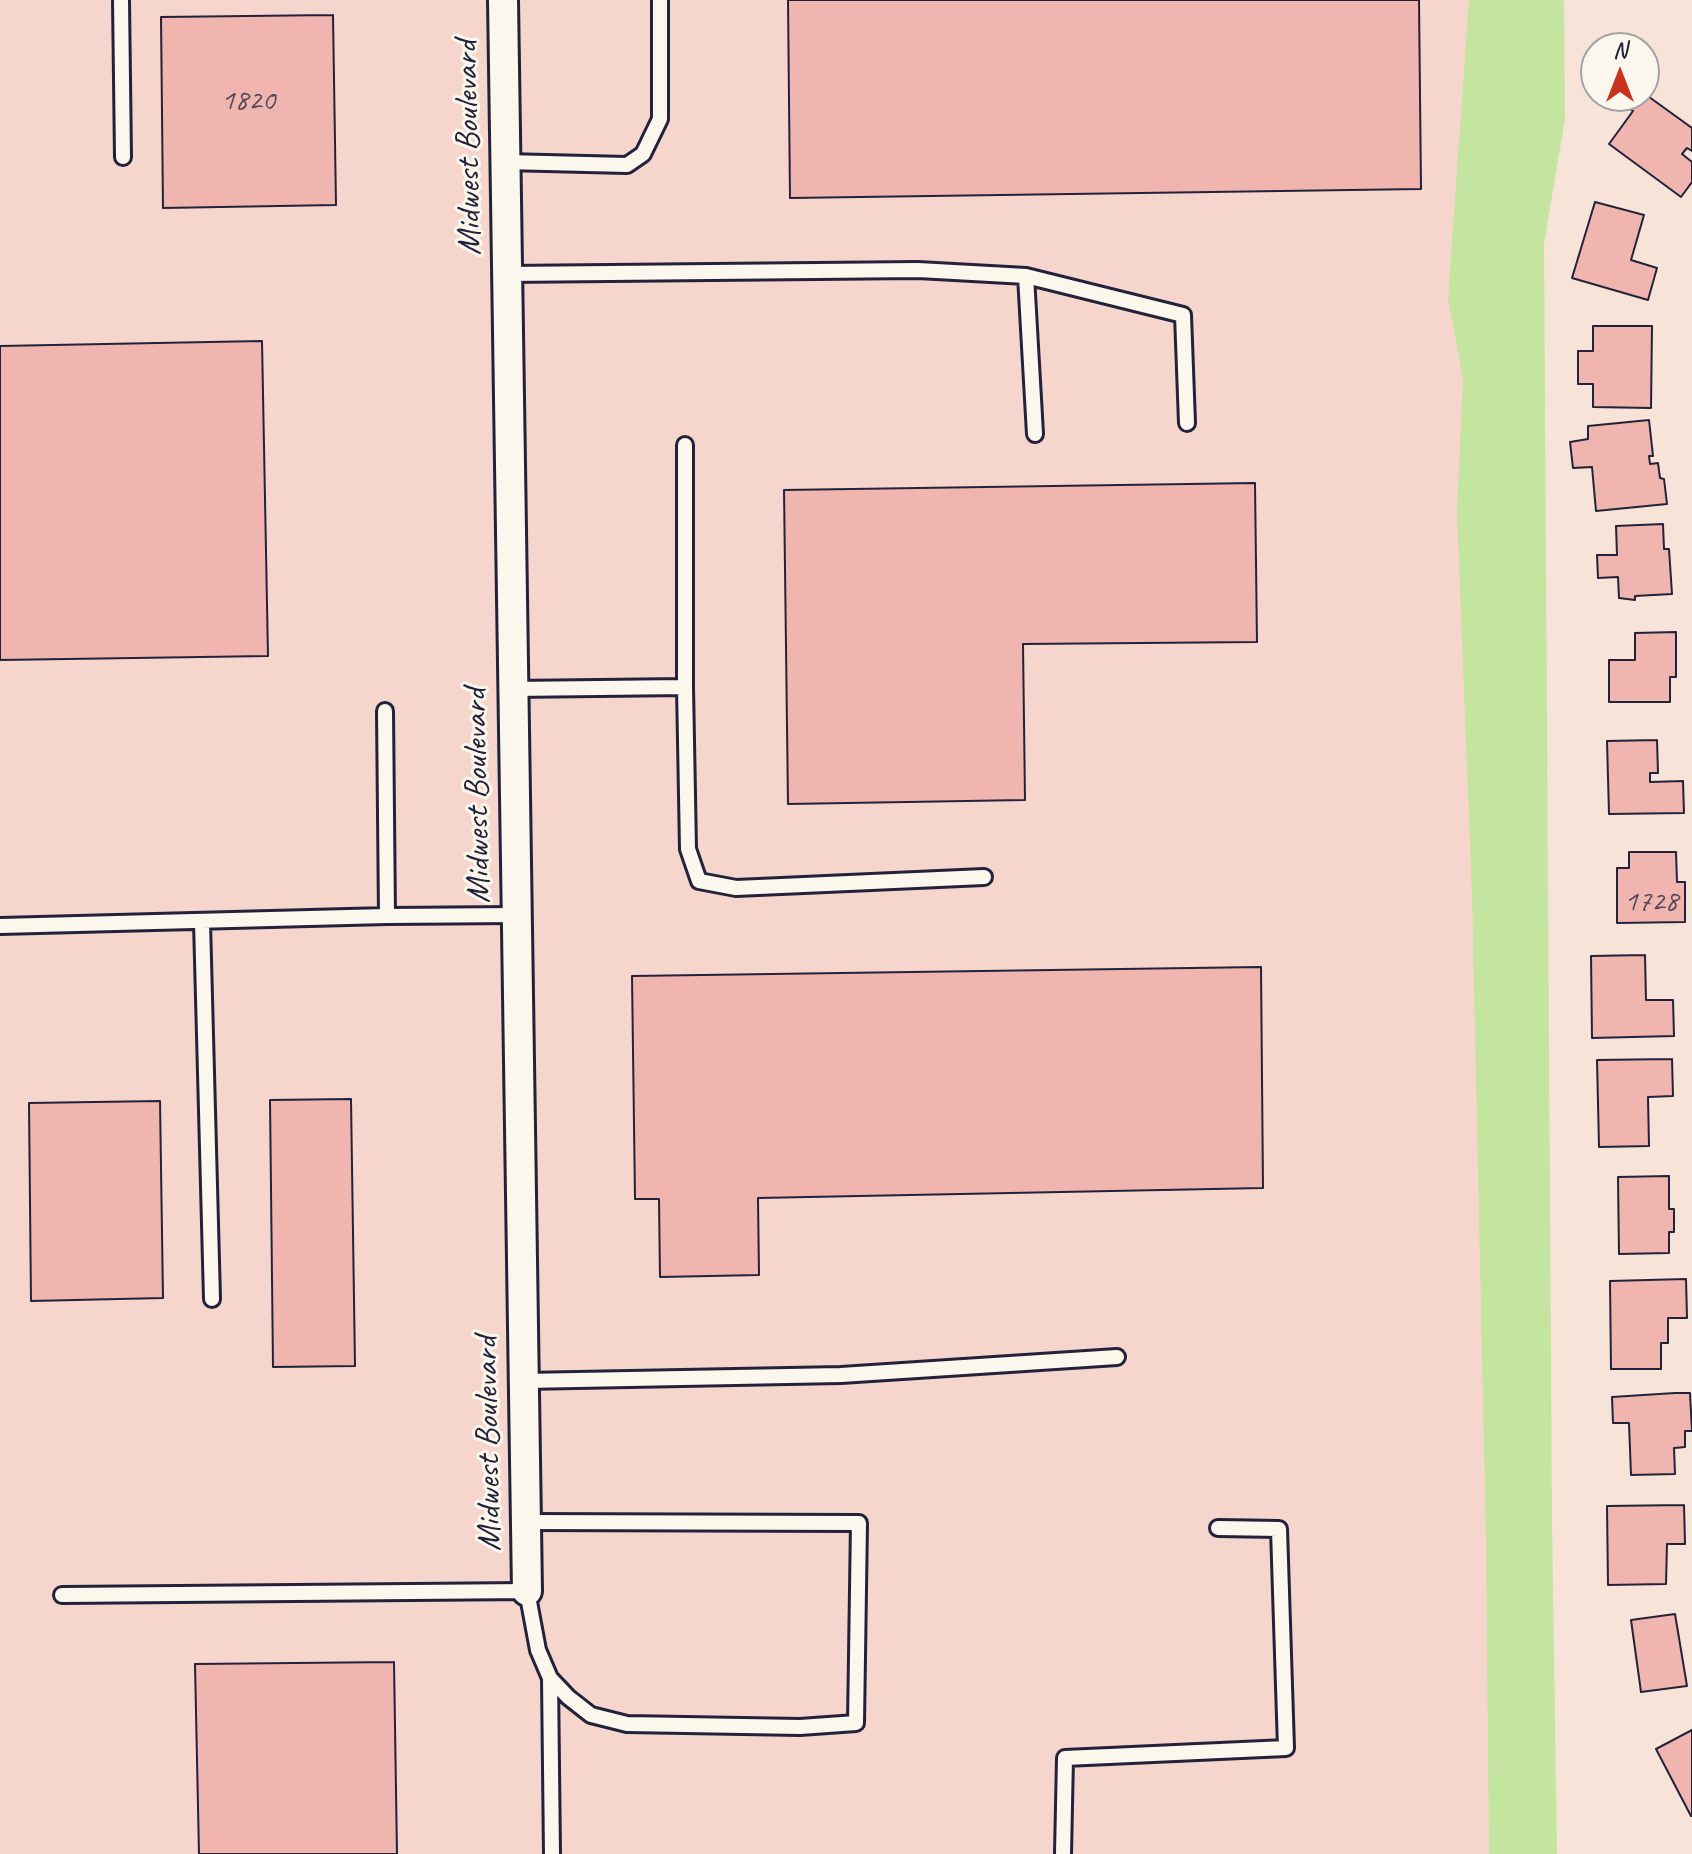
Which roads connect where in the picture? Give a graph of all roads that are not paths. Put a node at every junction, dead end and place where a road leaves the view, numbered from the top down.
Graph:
1 (121, 0) edge
2 (503, 0) edge
3 (660, 0) edge
4 (123, 157) dead end
5 (505, 162) junction
6 (507, 274) junction
7 (1026, 276) junction
8 (1187, 423) dead end
9 (1035, 434) dead end
10 (685, 445) dead end
11 (685, 687) junction
12 (512, 689) junction
13 (385, 711) dead end
14 (984, 877) dead end
15 (516, 915) junction
16 (387, 916) junction
17 (202, 922) junction
18 (0, 926) edge
19 (212, 1299) dead end
20 (1117, 1357) dead end
21 (524, 1381) junction
22 (526, 1522) junction
23 (1218, 1528) dead end
24 (527, 1591) junction
25 (62, 1595) dead end
26 (550, 1678) junction
27 (552, 1854) edge
28 (1063, 1854) edge

1 - 4 lane
2 - 5 street, Midwest Boulevard
3 - 5 lane
5 - 6 street, Midwest Boulevard
6 - 7 lane
6 - 12 street, Midwest Boulevard
7 - 8 lane
7 - 9 lane
10 - 11 lane
11 - 12 lane
11 - 14 lane
12 - 15 street, Midwest Boulevard
13 - 16 lane
15 - 16 lane
15 - 21 street, Midwest Boulevard
16 - 17 lane
17 - 18 lane
17 - 19 lane
20 - 21 lane
21 - 22 street, Midwest Boulevard
22 - 24 street, Midwest Boulevard
22 - 26 lane
23 - 28 lane
24 - 25 lane
24 - 26 lane
26 - 27 lane

